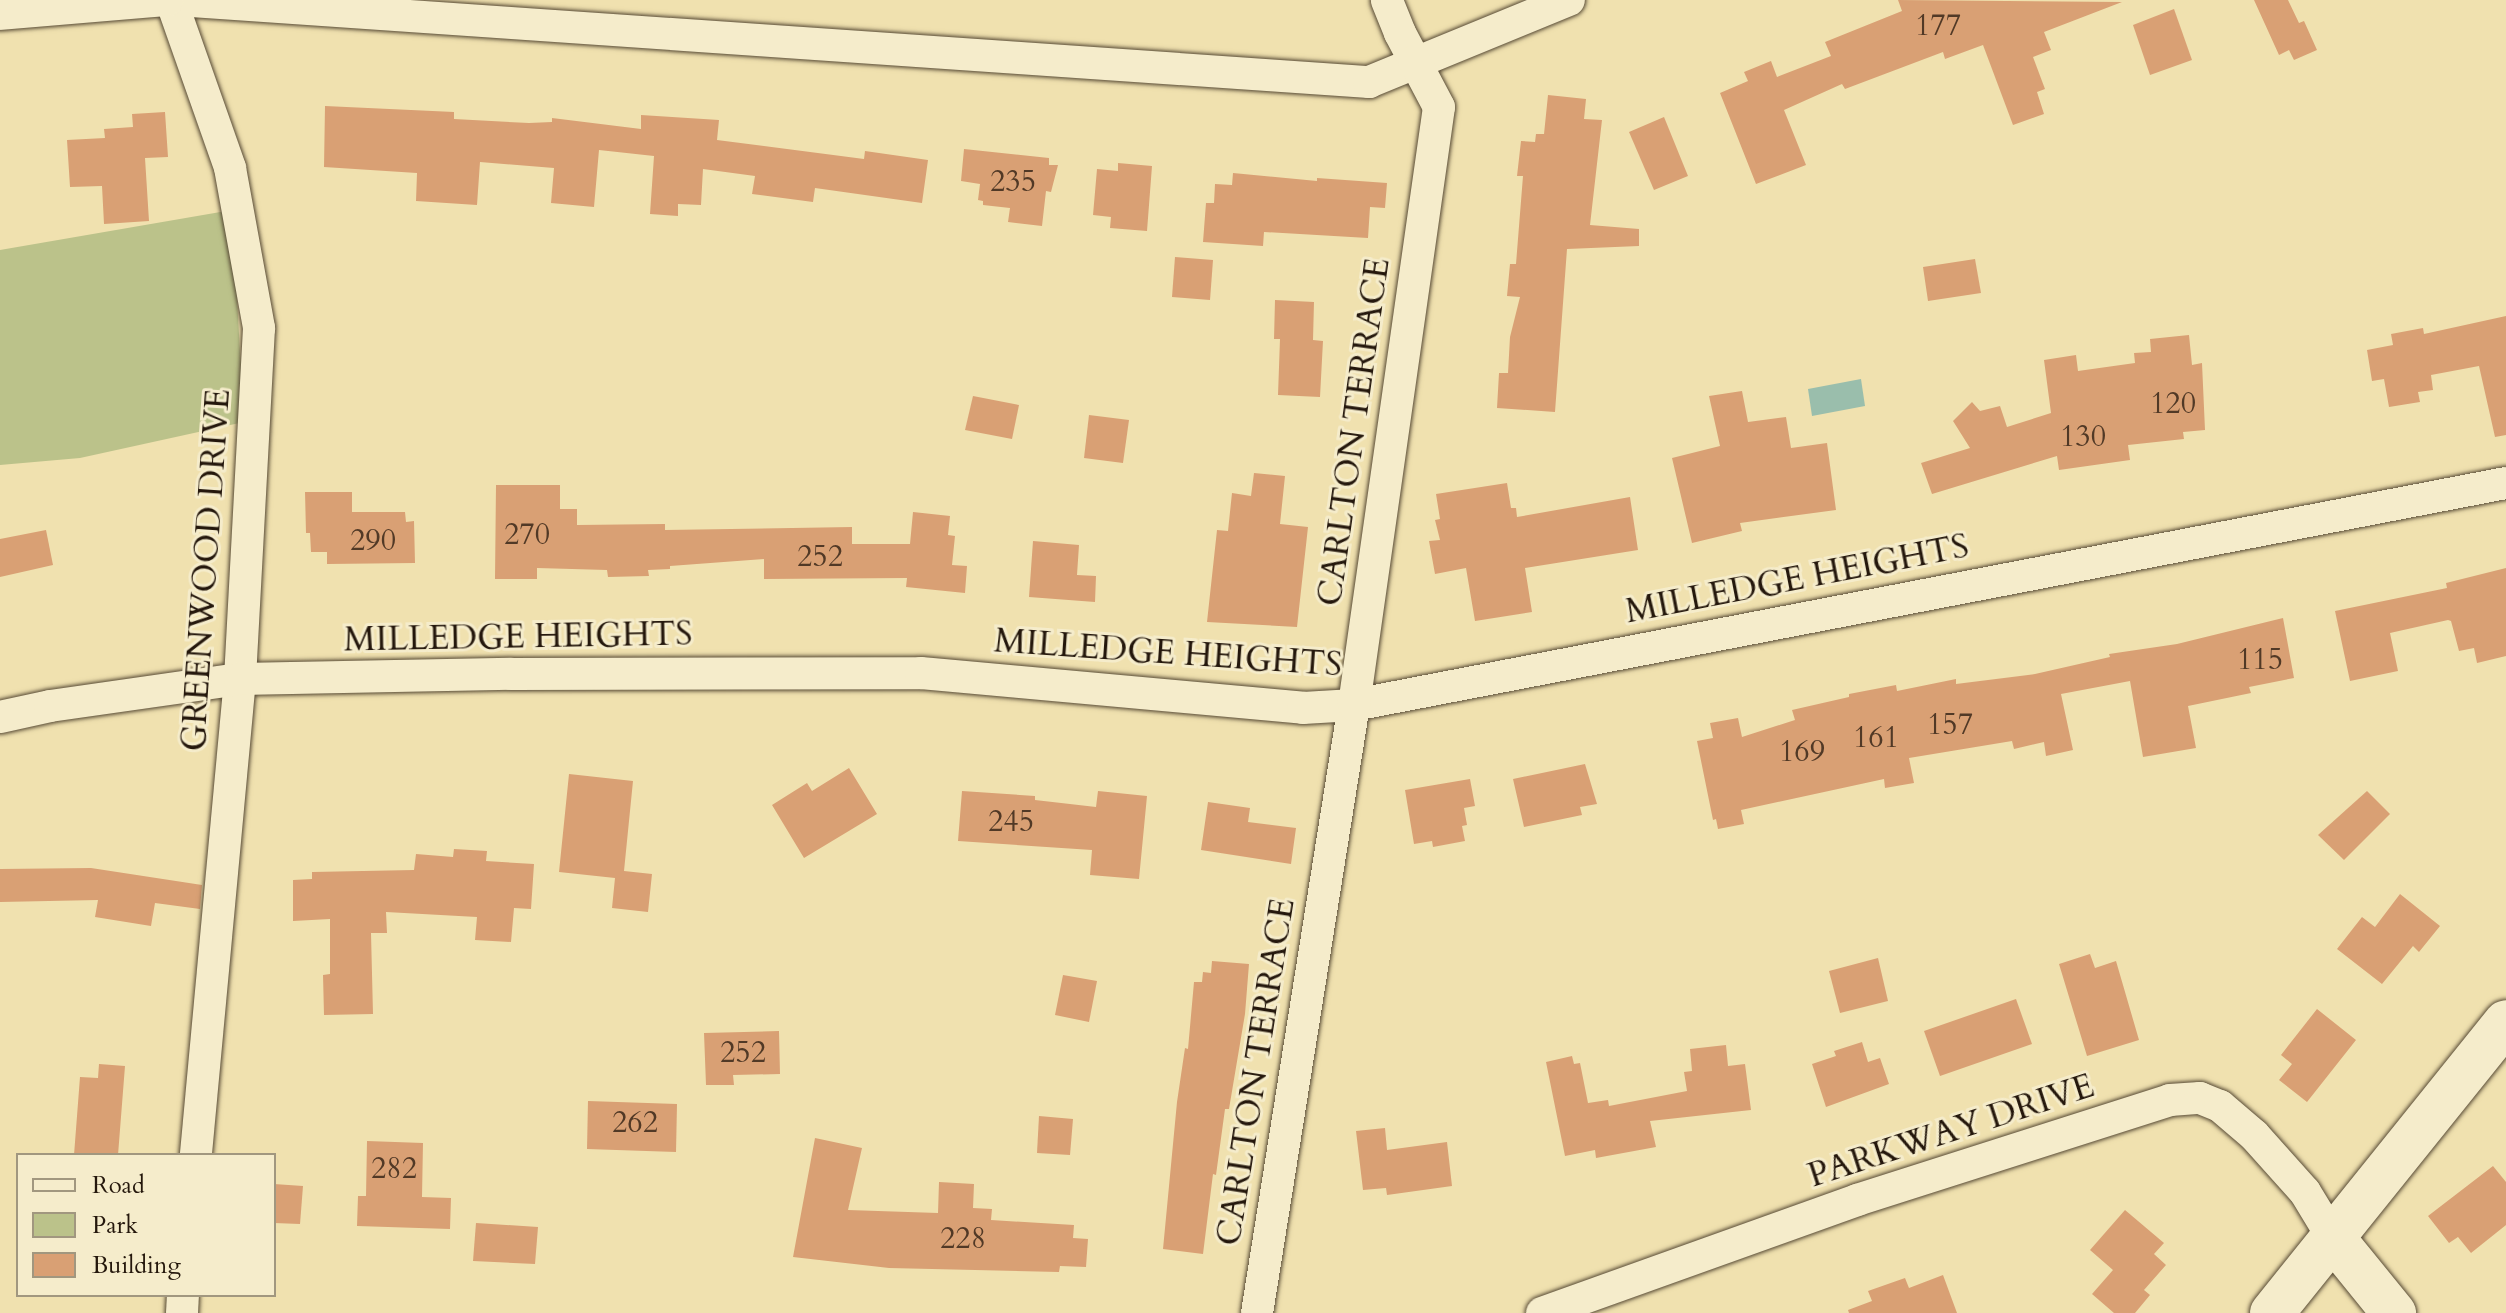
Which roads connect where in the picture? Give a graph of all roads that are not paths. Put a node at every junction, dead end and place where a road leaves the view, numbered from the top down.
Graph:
1 (172, 0) edge
2 (1387, 0) edge
3 (1569, 0) edge
4 (0, 14) edge
5 (1417, 65) junction
6 (2506, 483) edge
7 (240, 679) junction
8 (1354, 705) junction
9 (0, 717) edge
10 (2506, 1022) edge
11 (196, 1153) edge
12 (2333, 1238) junction
13 (1257, 1313) edge
14 (1542, 1313) edge
15 (2272, 1313) edge
16 (2394, 1313) edge

1 - 4 street
1 - 5 street
1 - 7 street, GREENWOOD DRIVE
2 - 5 street, CARLTON TERRACE
3 - 5 street
5 - 8 street, CARLTON TERRACE
6 - 8 street, MILLEDGE HEIGHTS
7 - 8 street, MILLEDGE HEIGHTS
7 - 9 street, MILLEDGE HEIGHTS
7 - 11 street, GREENWOOD DRIVE
8 - 13 street, CARLTON TERRACE
10 - 12 main road
12 - 14 street, PARKWAY DRIVE
12 - 15 main road
12 - 16 main road

